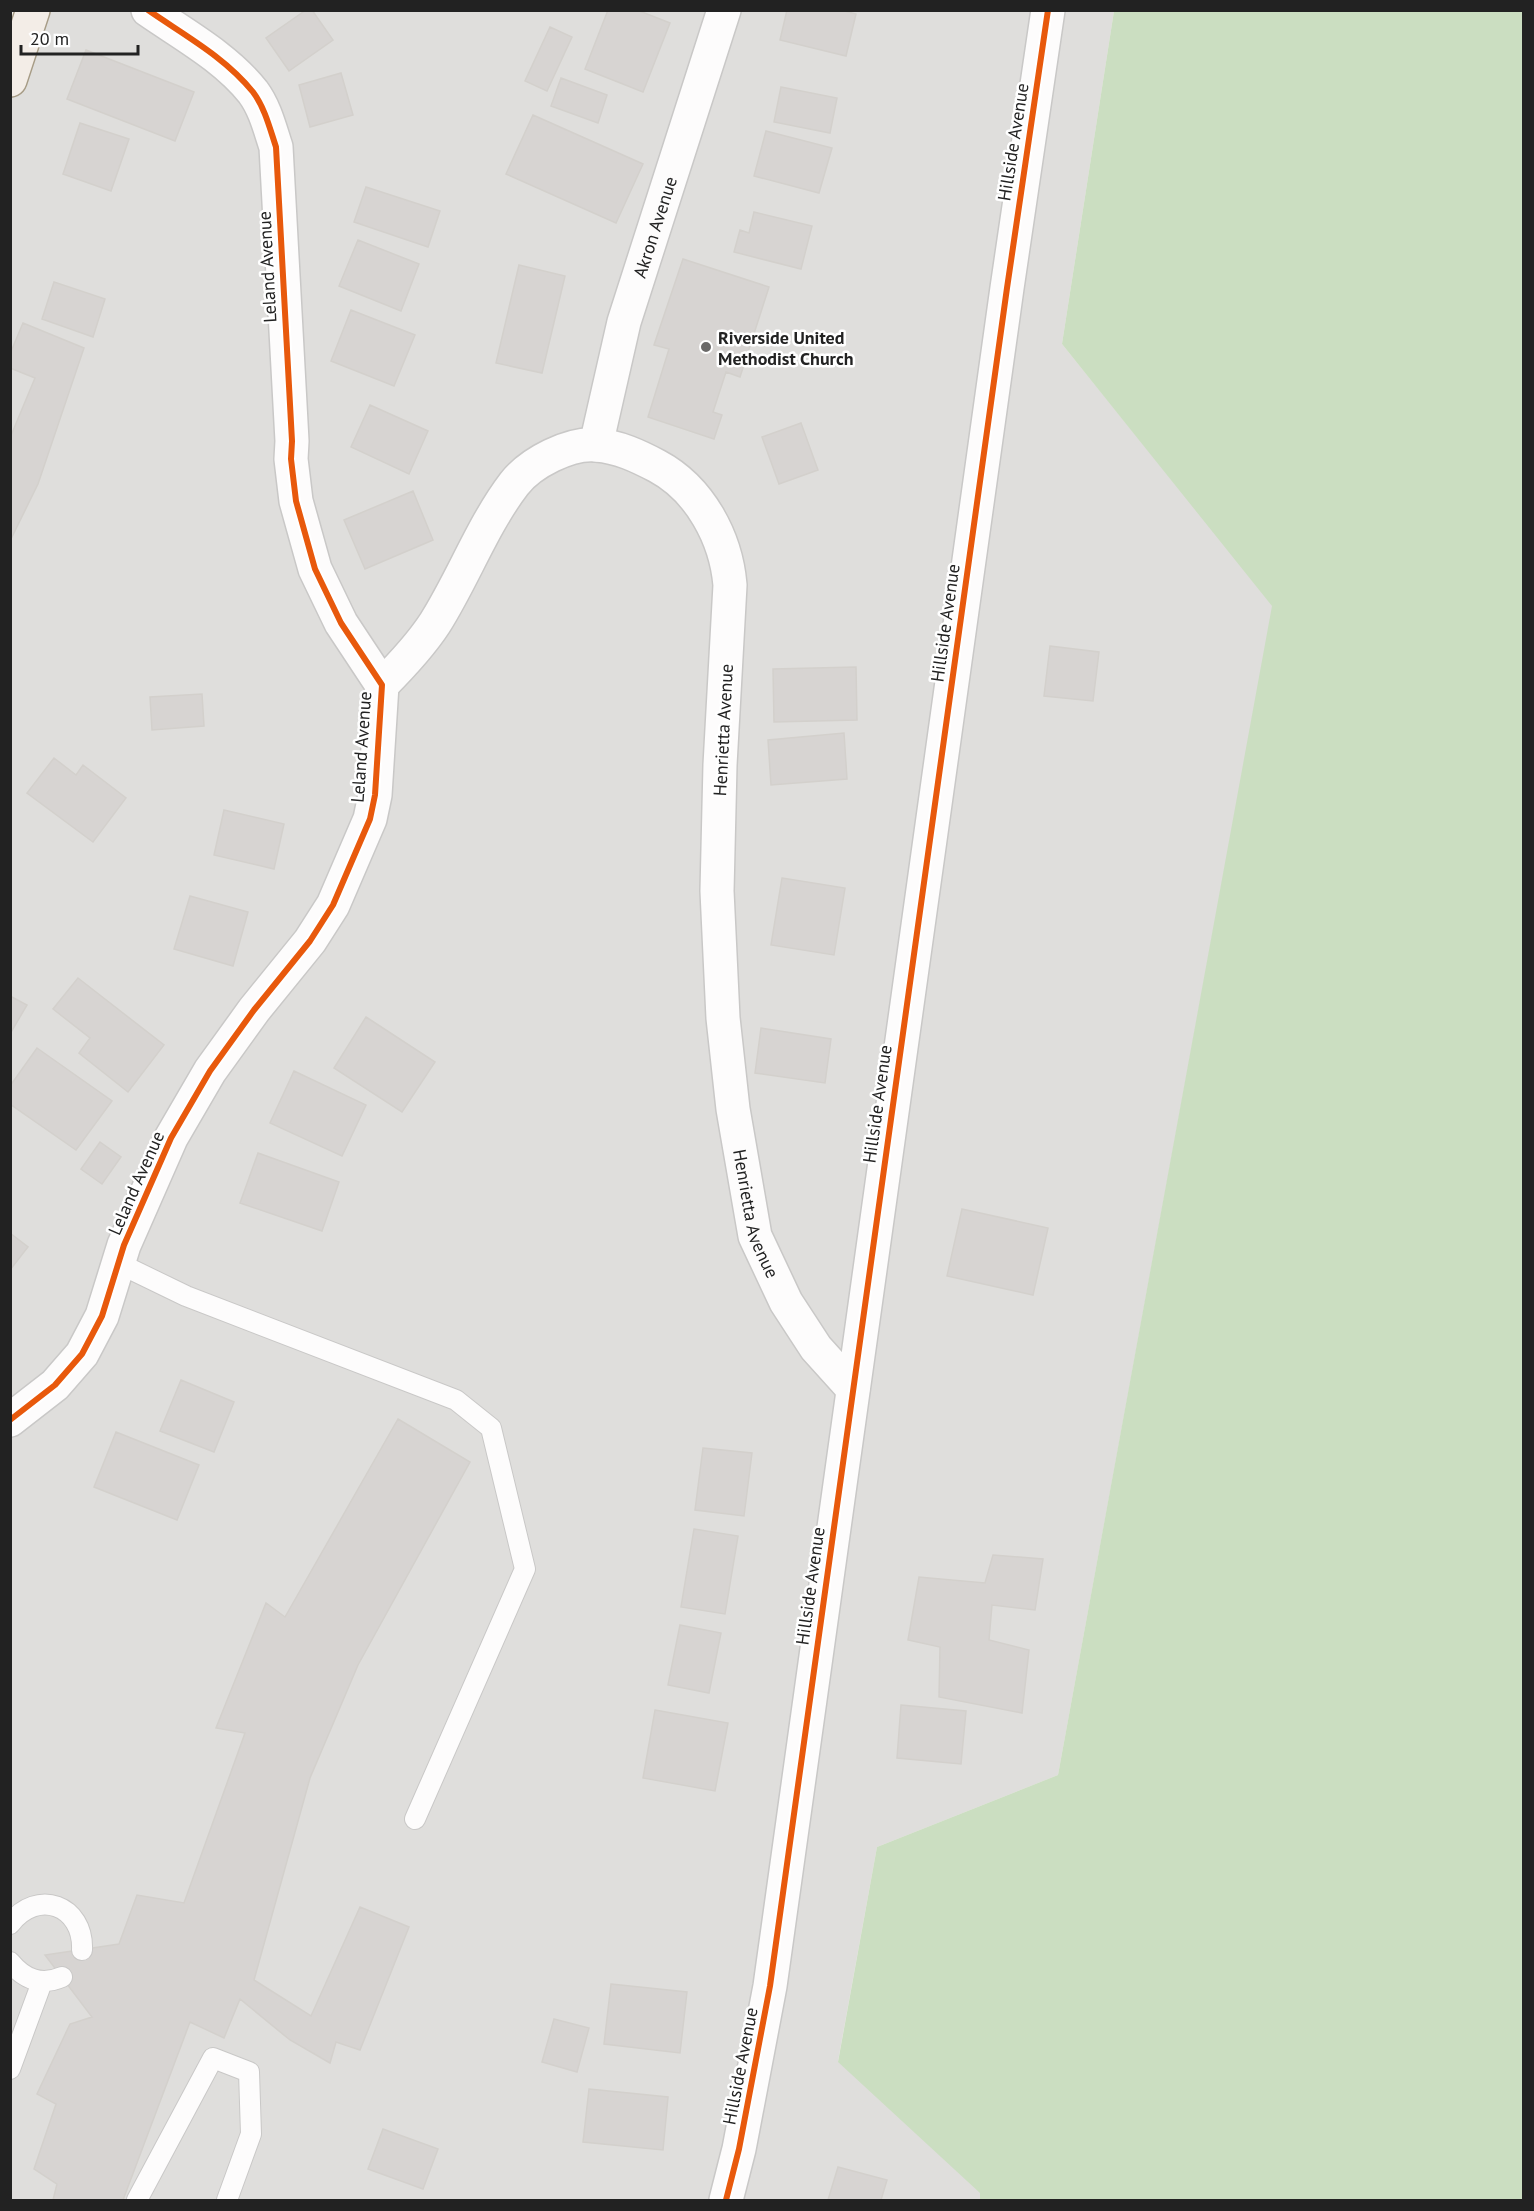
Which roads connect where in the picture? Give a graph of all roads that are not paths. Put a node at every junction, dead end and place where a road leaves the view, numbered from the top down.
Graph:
1 (33, 10) edge
2 (148, 10) edge
3 (724, 10) edge
4 (1048, 10) edge
5 (10, 80) edge
6 (596, 445) junction
7 (382, 685) junction
8 (118, 1263) junction
9 (853, 1389) junction
10 (10, 1420) edge
11 (415, 1819) dead end
12 (10, 1924) edge
13 (82, 1950) dead end
14 (10, 1962) edge
15 (62, 1977) dead end
16 (42, 1982) junction
17 (10, 2069) edge
18 (138, 2200) edge
19 (227, 2200) edge
20 (726, 2200) edge

1 - 5 main road
2 - 7 street, Leland Avenue
3 - 6 street, Akron Avenue
4 - 9 street, Hillside Avenue
6 - 7 street, Henrietta Avenue
6 - 9 street, Henrietta Avenue
7 - 8 street, Leland Avenue
8 - 10 street, Leland Avenue
8 - 11 lane
9 - 20 street, Hillside Avenue
12 - 13 lane
14 - 16 lane
15 - 16 lane
16 - 17 lane
18 - 19 lane

